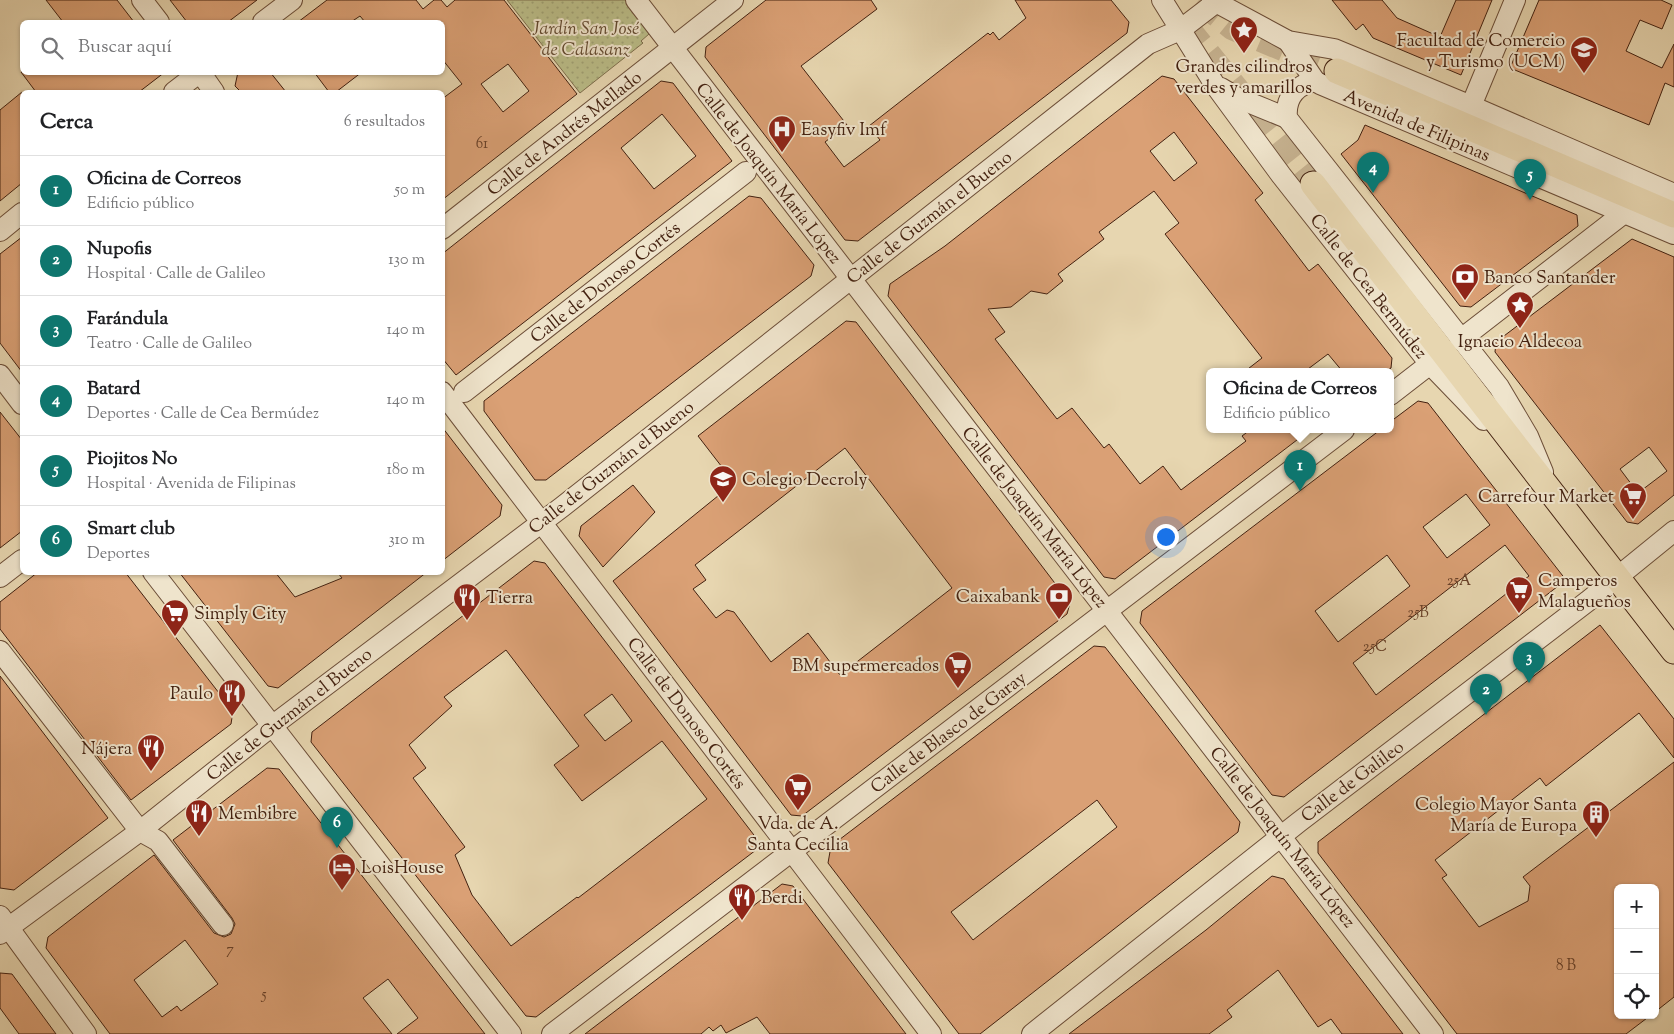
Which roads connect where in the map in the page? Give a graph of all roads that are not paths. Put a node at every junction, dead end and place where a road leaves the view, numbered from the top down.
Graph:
1 (142, 0) edge
2 (292, 0) edge
3 (636, 0) edge
4 (733, 0) edge
5 (1162, 0) edge
6 (1515, 0) edge
7 (1215, 1) edge
8 (157, 20) edge
9 (266, 20) edge
10 (1180, 30) junction
11 (1288, 41) junction
12 (673, 48) junction
13 (1337, 71) tunnel mouth
14 (197, 75) edge
15 (201, 75) edge
16 (1315, 81) junction
17 (1215, 85) junction
18 (177, 90) edge
19 (213, 90) edge
20 (1471, 106) junction
21 (1287, 118) junction
22 (746, 172) dead end
23 (1313, 184) tunnel mouth
24 (1674, 194) edge
25 (1624, 213) junction
26 (20, 215) edge
27 (1674, 215) edge
28 (445, 227) edge
29 (0, 231) edge
30 (1674, 234) edge
31 (851, 278) junction
32 (1460, 340) junction
33 (1430, 364) junction
34 (0, 376) edge
35 (464, 392) dead end
36 (1394, 392) edge
37 (445, 396) edge
38 (20, 401) edge
39 (1340, 433) edge
40 (1537, 476) junction
41 (1553, 496) junction
42 (542, 522) junction
43 (1674, 531) edge
44 (20, 562) edge
45 (155, 575) edge
46 (0, 577) edge
47 (1617, 578) junction
48 (1107, 610) junction
49 (0, 651) edge
50 (1674, 651) edge
51 (272, 726) junction
52 (140, 831) junction
53 (1282, 836) junction
54 (792, 851) junction
55 (223, 925) dead end
56 (3, 926) edge
57 (86, 1034) edge
58 (511, 1034) edge
59 (552, 1034) edge
60 (931, 1034) edge
61 (1032, 1034) edge
62 (1433, 1034) edge

1 - 8 street
2 - 9 street
3 - 12 street, Calle de Joaquín María López
4 - 12 street, Calle de Andrés Mellado
5 - 10 street, Calle de Cea Bermúdez
6 - 20 street
7 - 10 street, Calle de Guzmán el Bueno
7 - 11 street
10 - 17 street, Calle de Cea Bermúdez
10 - 31 street, Calle de Guzmán el Bueno
11 - 16 street
11 - 20 street
12 - 28 street, Calle de Andrés Mellado
12 - 31 street, Calle de Joaquín María López
13 - 27 main road, Avenida de Filipinas
14 - 18 street
15 - 19 street
16 - 21 street
16 - 25 street, Avenida de Filipinas
17 - 21 street, Calle de Cea Bermúdez
17 - 33 street, Calle de Cea Bermúdez
20 - 24 street
21 - 32 street, Calle de Cea Bermúdez
22 - 35 street, Calle de Donoso Cortés
23 - 40 main road, Calle de Cea Bermúdez
25 - 30 street, Avenida de Filipinas
25 - 32 street
26 - 29 street
31 - 42 street, Calle de Guzmán el Bueno
31 - 48 street, Calle de Joaquín María López
32 - 41 street, Calle de Cea Bermúdez
33 - 36 street
33 - 40 street, Calle de Cea Bermúdez
34 - 38 street
37 - 42 street, Calle de Donoso Cortés
39 - 48 street, Calle de Blasco de Garay
40 - 41 main road, Calle de Cea Bermúdez
41 - 47 main road, Calle de Cea Bermúdez
42 - 51 street, Calle de Guzmán el Bueno
42 - 54 street, Calle de Donoso Cortés
43 - 47 street, Calle de Galileo
44 - 46 street
45 - 51 street
47 - 50 main road, Calle de Cea Bermúdez
47 - 53 street, Calle de Galileo
48 - 53 street, Calle de Joaquín María López
48 - 54 street, Calle de Blasco de Garay
49 - 52 street
51 - 52 street, Calle de Guzmán el Bueno
51 - 58 street
52 - 55 street
52 - 56 street, Calle de Guzmán el Bueno
53 - 61 street, Calle de Galileo
53 - 62 street, Calle de Joaquín María López
54 - 59 street, Calle de Blasco de Garay
54 - 60 street, Calle de Donoso Cortés
56 - 57 street

